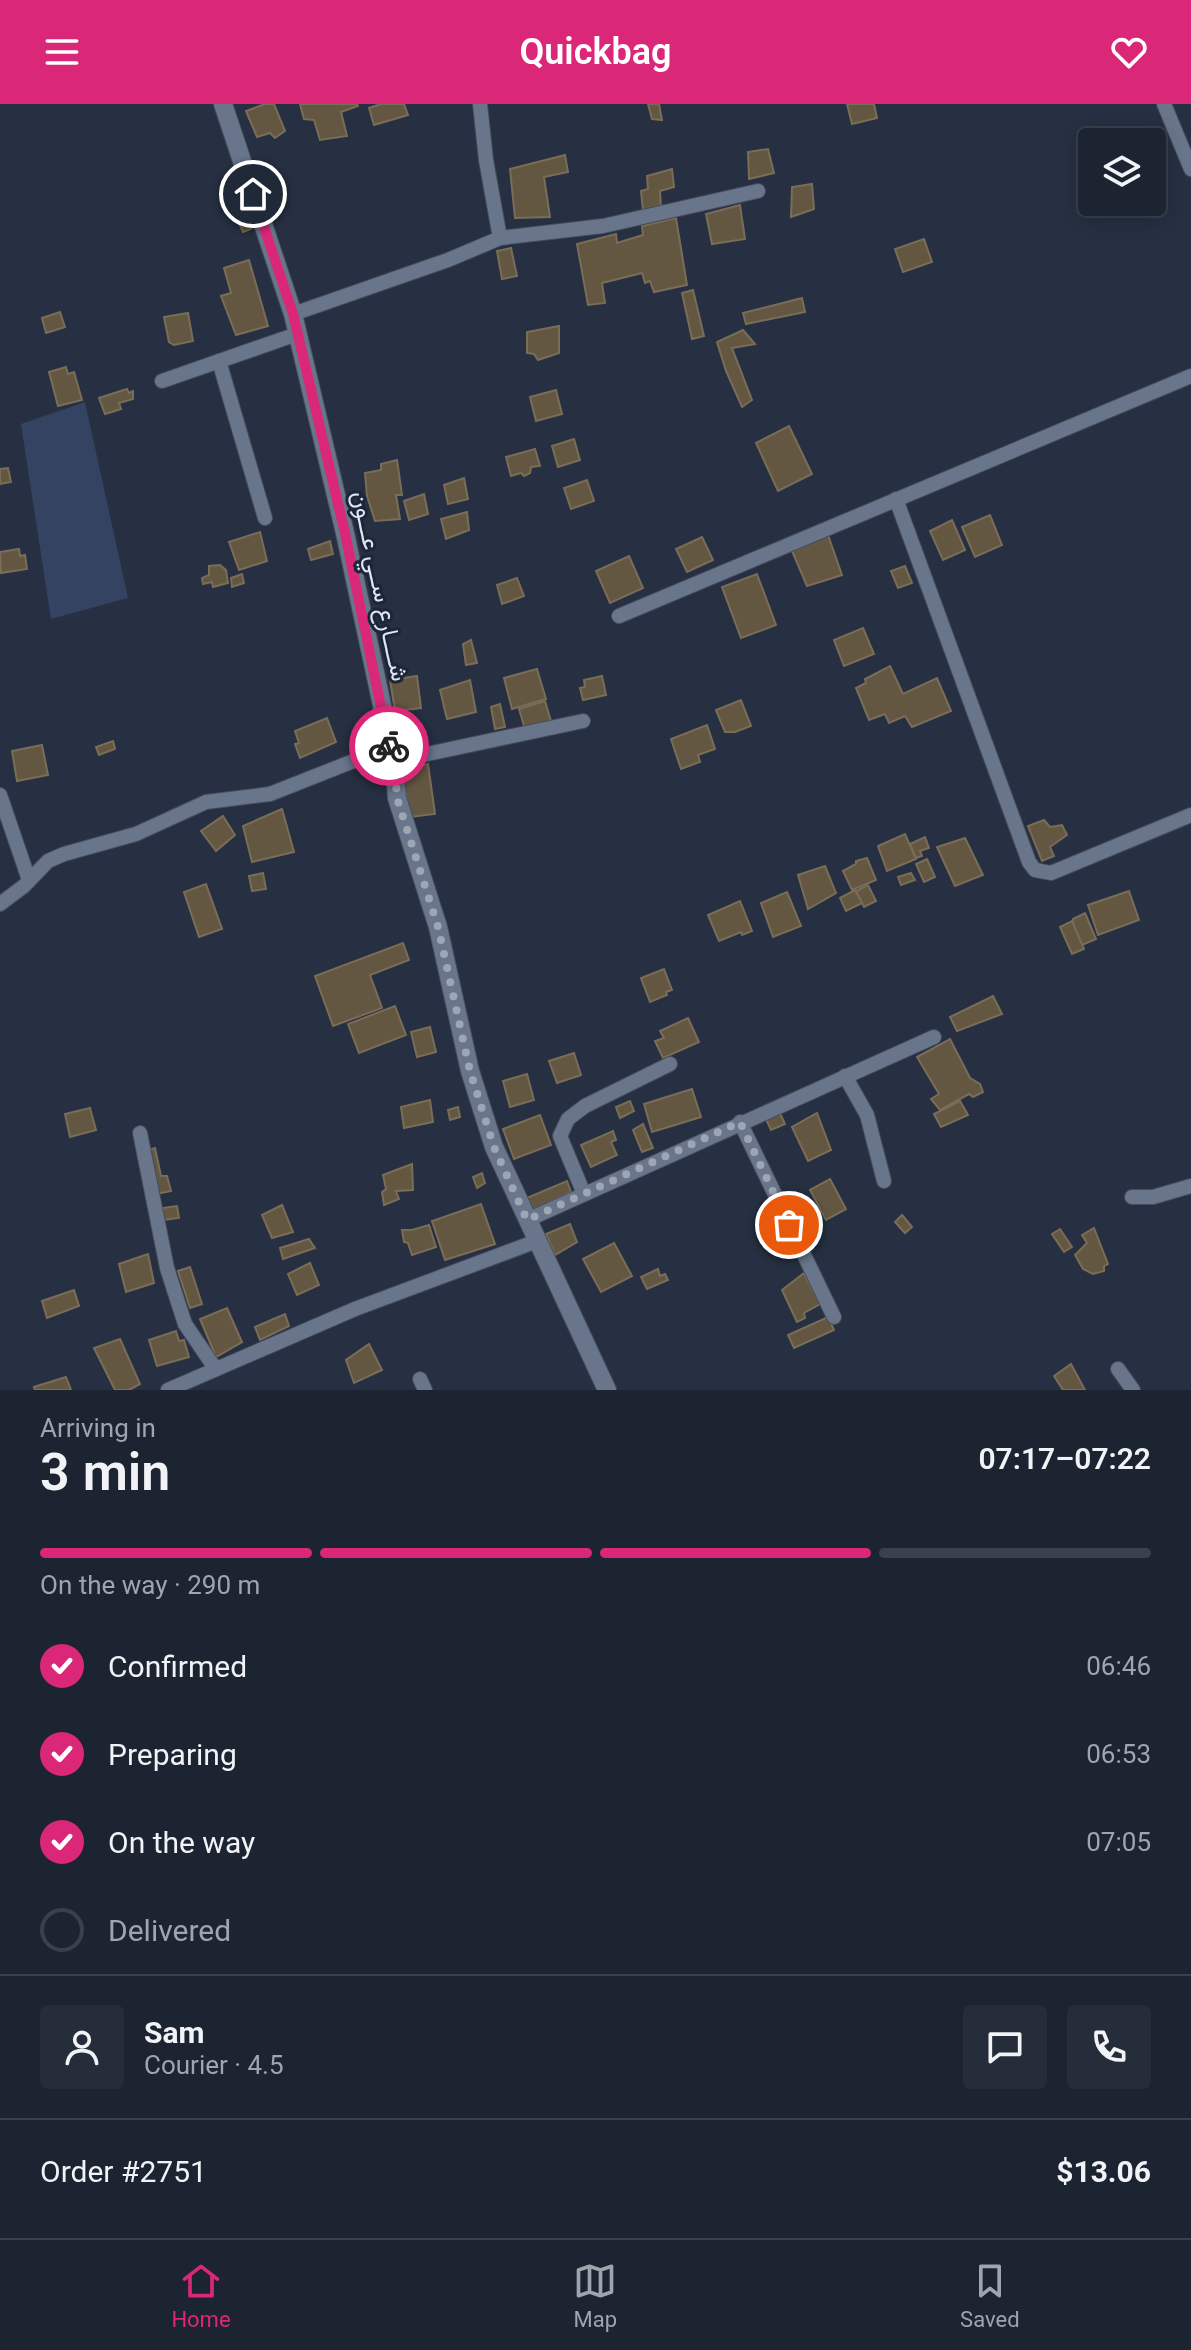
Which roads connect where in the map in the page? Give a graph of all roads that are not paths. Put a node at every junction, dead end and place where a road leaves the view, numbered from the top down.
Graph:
1 (223, 104) edge
2 (480, 104) edge
3 (1164, 104) edge
4 (1191, 169) edge
5 (758, 191) dead end
6 (500, 238) junction
7 (293, 314) junction
8 (297, 334) junction
9 (219, 361) junction
10 (1191, 376) edge
11 (162, 381) dead end
12 (896, 499) junction
13 (265, 518) dead end
14 (619, 616) dead end
15 (583, 721) dead end
16 (392, 754) junction
17 (0, 795) edge
18 (1191, 815) edge
19 (29, 880) junction
20 (0, 904) edge
21 (934, 1037) dead end
22 (670, 1064) dead end
23 (845, 1076) junction
24 (740, 1122) junction
25 (140, 1133) dead end
26 (884, 1181) dead end
27 (1191, 1186) edge
28 (584, 1194) junction
29 (1132, 1197) dead end
30 (527, 1220) junction
31 (537, 1241) junction
32 (834, 1317) dead end
33 (215, 1368) junction
34 (1118, 1369) dead end
35 (168, 1390) edge
36 (607, 1390) edge
37 (1133, 1390) edge

1 - 7 street, شــــارع ســي عـــون
2 - 6 street
3 - 4 street
5 - 6 street
6 - 7 street
7 - 8 street, شــــارع ســي عـــون
8 - 9 street
8 - 16 street, شــــارع ســي عـــون
9 - 11 street
9 - 13 street
10 - 12 street
12 - 14 street
12 - 18 street
15 - 16 street
16 - 19 street
16 - 30 street, شــــارع ســي عـــون
17 - 19 street
19 - 20 street
21 - 23 street
22 - 28 street
23 - 24 street
23 - 26 street
24 - 28 street
24 - 32 street
25 - 33 street
27 - 29 street
28 - 30 street
30 - 31 street, شــــارع ســي عـــون
31 - 33 street
31 - 36 street, شــــارع ســي عـــون
33 - 35 street
34 - 37 street

